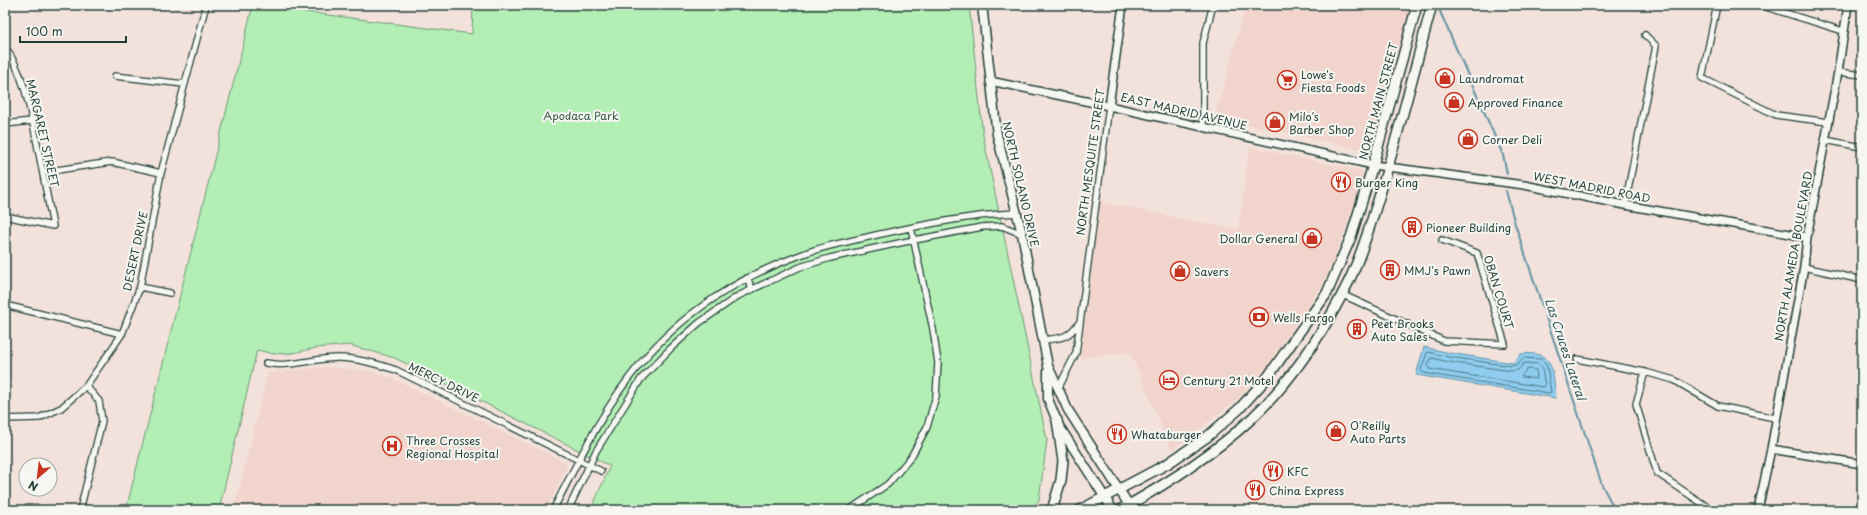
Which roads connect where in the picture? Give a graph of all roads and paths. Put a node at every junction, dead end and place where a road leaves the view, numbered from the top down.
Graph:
1 (206, 5) edge
2 (982, 5) edge
3 (1123, 5) edge
4 (1213, 5) edge
5 (1417, 5) edge
6 (1432, 5) edge
7 (1717, 5) edge
8 (1760, 5) edge
9 (1848, 5) edge
10 (1843, 31) junction
11 (1645, 35) dead end
12 (1407, 42) junction
13 (1421, 46) junction
14 (5, 47) edge
15 (1838, 72) junction
16 (1862, 75) edge
17 (115, 76) dead end
18 (990, 81) junction
19 (184, 84) junction
20 (1109, 106) junction
21 (32, 121) junction
22 (1828, 122) junction
23 (5, 124) edge
24 (1203, 126) junction
25 (1825, 140) junction
26 (1862, 147) edge
27 (1373, 165) junction
28 (1388, 166) junction
29 (43, 172) junction
30 (161, 173) junction
31 (1625, 205) junction
32 (1017, 213) junction
33 (5, 216) edge
34 (911, 228) junction
35 (1022, 234) junction
36 (1807, 237) junction
37 (915, 240) junction
38 (1442, 240) dead end
39 (1804, 267) junction
40 (747, 278) junction
41 (1862, 280) edge
42 (140, 287) junction
43 (752, 289) junction
44 (1327, 293) junction
45 (170, 294) dead end
46 (1341, 294) junction
47 (5, 305) edge
48 (1079, 323) junction
49 (122, 334) junction
50 (1042, 340) junction
51 (653, 350) junction
52 (661, 358) junction
53 (1577, 359) dead end
54 (266, 363) dead end
55 (1048, 366) junction
56 (1645, 372) junction
57 (86, 386) junction
58 (1058, 390) junction
59 (1776, 418) junction
60 (5, 419) edge
61 (1057, 420) junction
62 (1771, 449) junction
63 (578, 459) junction
64 (590, 464) junction
65 (1862, 464) edge
66 (601, 471) dead end
67 (1119, 490) junction
68 (1105, 496) junction
69 (1130, 507) edge
70 (80, 510) edge
71 (554, 510) edge
72 (568, 510) edge
73 (849, 510) edge
74 (1052, 510) edge
75 (1080, 510) edge
76 (1113, 510) edge
77 (1120, 510) edge
78 (1712, 510) edge
79 (1758, 510) edge

1 - 19 street, DESERT DRIVE
2 - 18 main road, NORTH SOLANO DRIVE
3 - 20 street, NORTH MESQUITE STREET
4 - 24 street
5 - 12 main road, NORTH MAIN STREET
6 - 13 main road
7 - 22 street
8 - 10 street
9 - 10 street, NORTH ALAMEDA BOULEVARD
10 - 15 street, NORTH ALAMEDA BOULEVARD
11 - 31 street
12 - 13 main road
12 - 27 main road, NORTH MAIN STREET
13 - 28 main road
14 - 21 street, MARGARET STREET
15 - 16 street
15 - 22 street, NORTH ALAMEDA BOULEVARD
17 - 19 street
18 - 20 street, EAST MADRID AVENUE
18 - 32 main road, NORTH SOLANO DRIVE
19 - 30 street, DESERT DRIVE
20 - 24 street, EAST MADRID AVENUE
20 - 48 street, NORTH MESQUITE STREET
21 - 23 street
21 - 29 street, MARGARET STREET
22 - 25 street, NORTH ALAMEDA BOULEVARD
24 - 27 street, EAST MADRID AVENUE
25 - 26 street
25 - 36 street, NORTH ALAMEDA BOULEVARD
27 - 28 street, WEST MADRID ROAD
27 - 44 main road, NORTH MAIN STREET
28 - 31 street, WEST MADRID ROAD
28 - 46 main road
29 - 30 street
29 - 33 street, MARGARET STREET
30 - 42 street, DESERT DRIVE
31 - 36 street, WEST MADRID ROAD
32 - 34 street
32 - 35 main road, NORTH SOLANO DRIVE
34 - 37 street
34 - 40 street
35 - 37 street
35 - 50 main road, NORTH SOLANO DRIVE
36 - 39 street, NORTH ALAMEDA BOULEVARD
37 - 43 street
37 - 73 street
38 - 46 street, OBAN COURT
39 - 41 street
39 - 59 street, NORTH ALAMEDA BOULEVARD
40 - 43 street
40 - 51 street
42 - 45 street
42 - 49 street, DESERT DRIVE
43 - 52 street
44 - 46 main road
44 - 67 main road, NORTH MAIN STREET
46 - 69 main road
47 - 49 street
48 - 50 street
48 - 58 street, NORTH MESQUITE STREET
49 - 57 street, DESERT DRIVE
50 - 55 main road, NORTH SOLANO DRIVE
51 - 52 street
51 - 63 street
52 - 64 street
53 - 56 street
54 - 63 street, MERCY DRIVE
55 - 58 main road, NORTH SOLANO DRIVE
55 - 61 main road, NORTH SOLANO DRIVE
56 - 59 street
56 - 78 street
57 - 60 street, DESERT DRIVE
57 - 70 street
58 - 67 main road, NORTH SOLANO DRIVE
59 - 62 street, NORTH ALAMEDA BOULEVARD
61 - 68 main road, NORTH SOLANO DRIVE
61 - 74 main road
62 - 65 street
62 - 79 street, NORTH ALAMEDA BOULEVARD
63 - 64 street, MERCY DRIVE
63 - 71 street
64 - 66 street, MERCY DRIVE
64 - 72 street
67 - 68 main road, NORTH MAIN STREET
67 - 69 main road, NORTH SOLANO DRIVE
68 - 75 main road, NORTH MAIN STREET
68 - 76 main road, NORTH SOLANO DRIVE
69 - 77 main road

